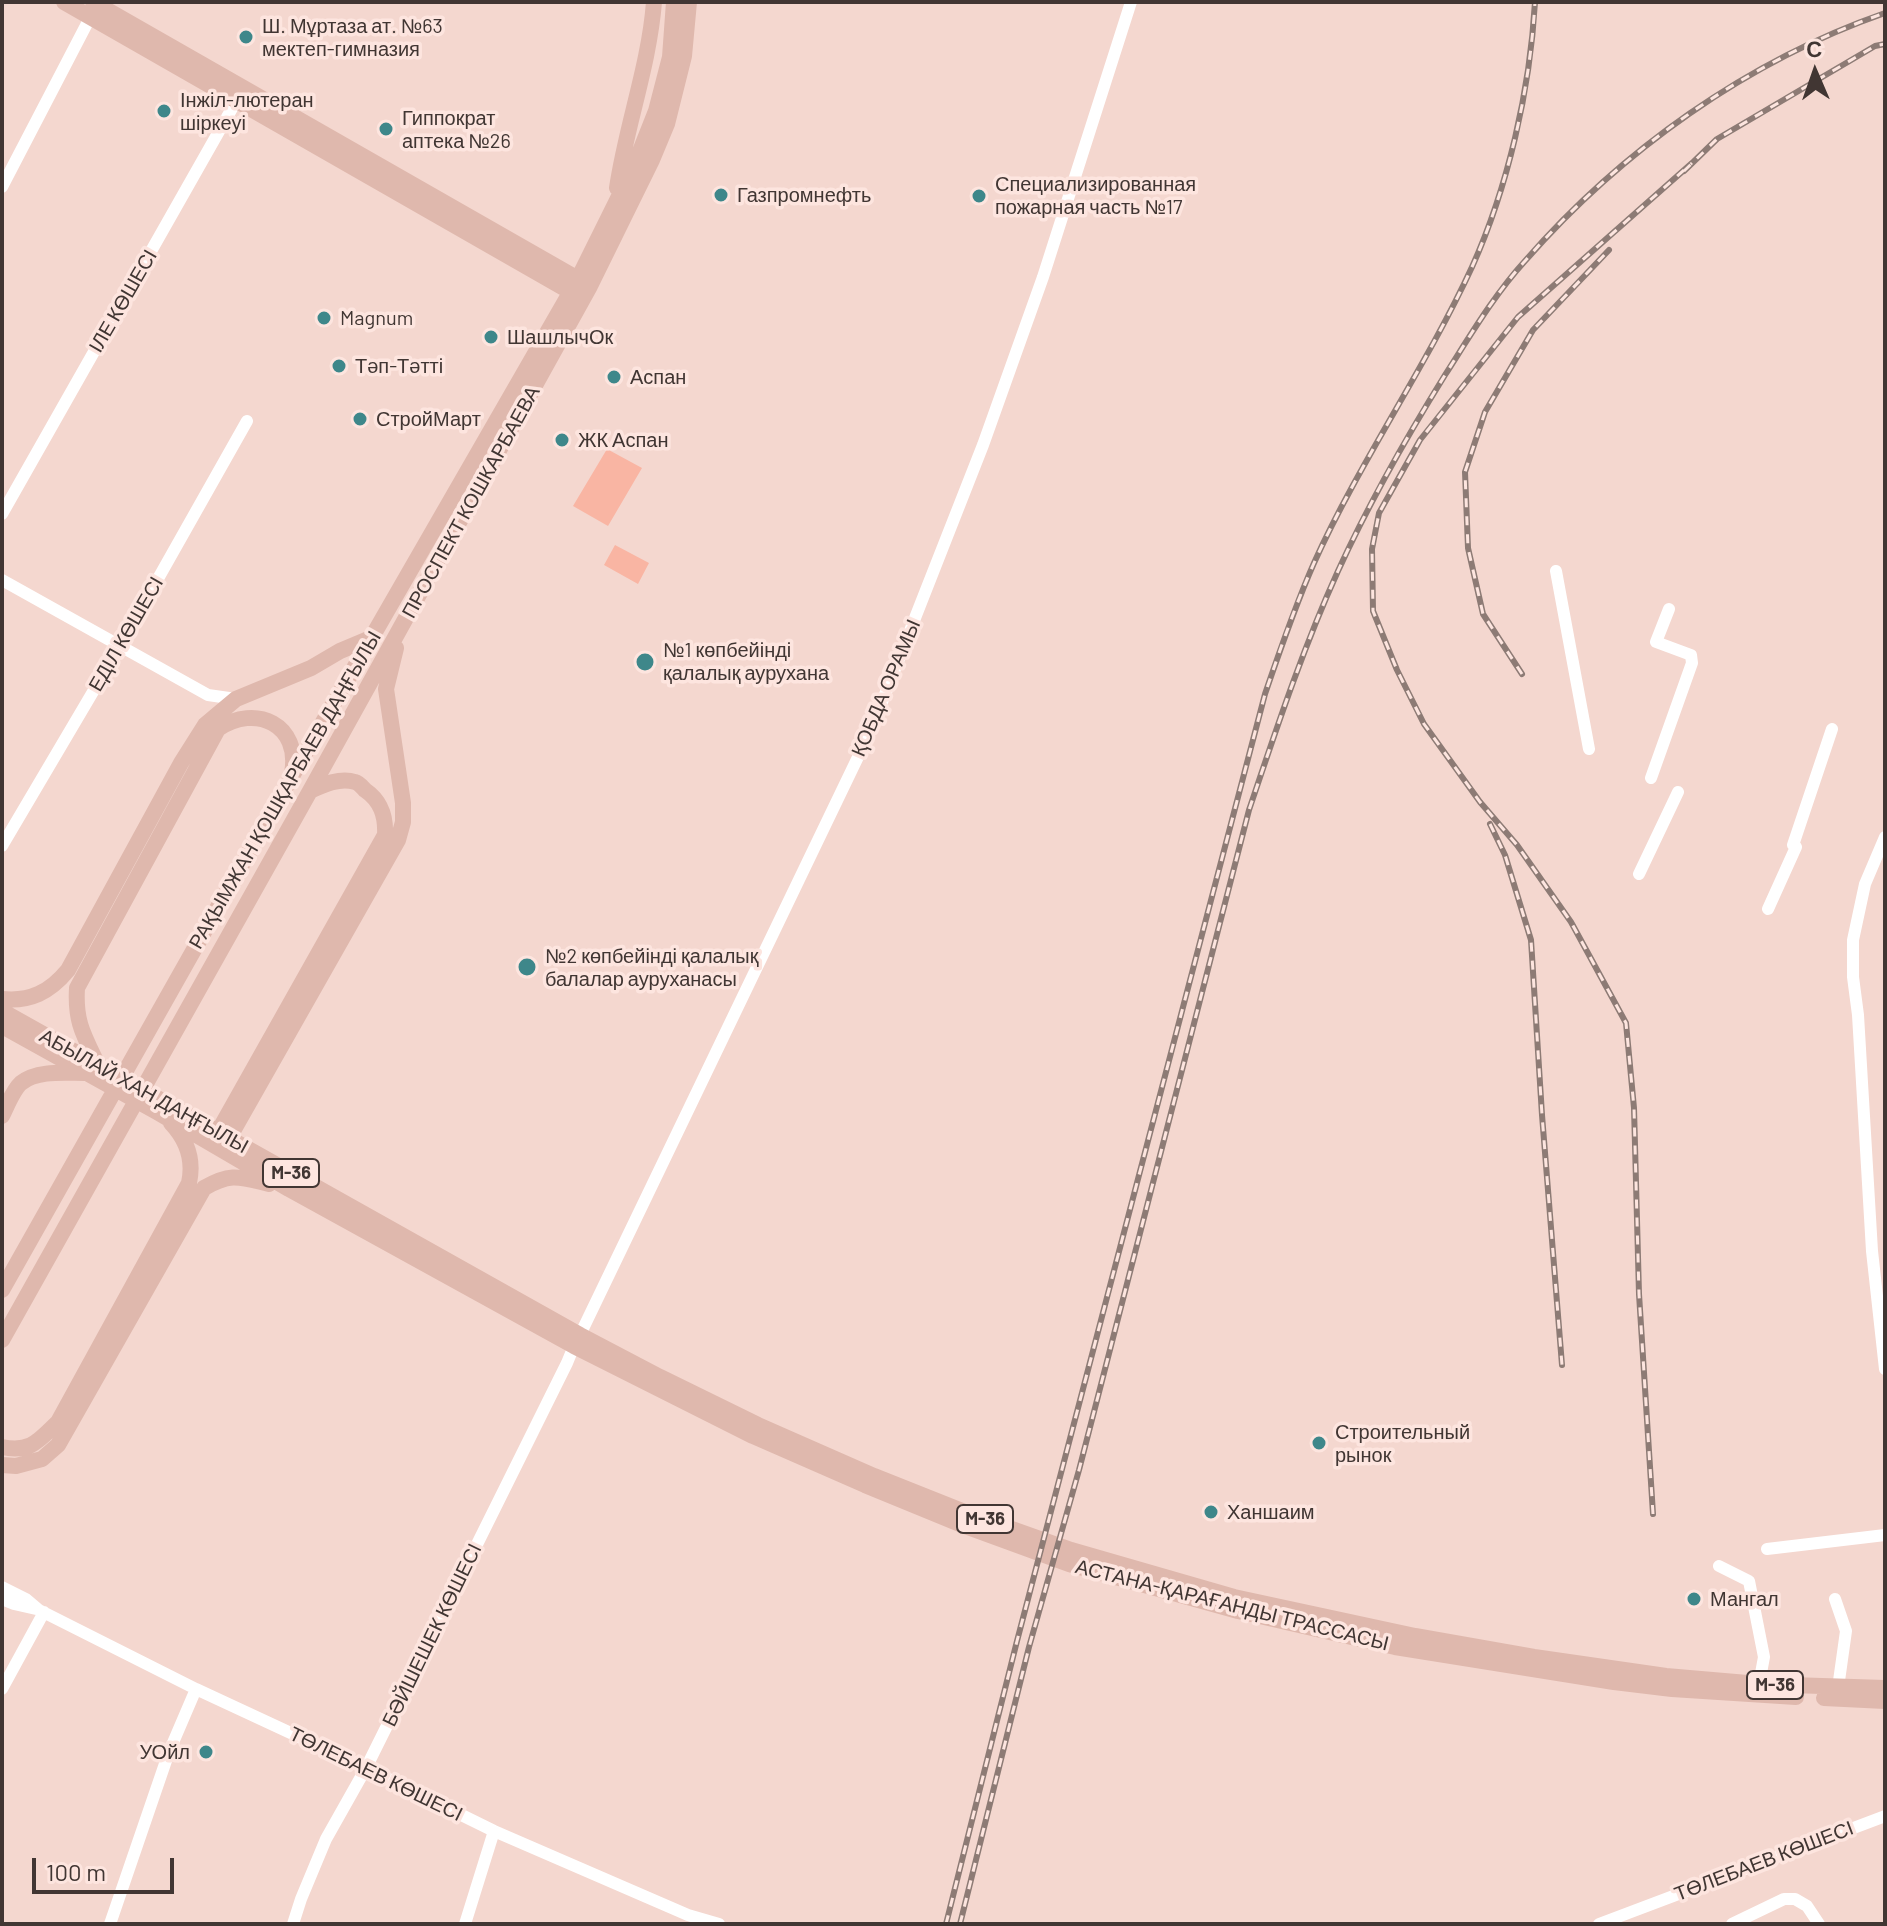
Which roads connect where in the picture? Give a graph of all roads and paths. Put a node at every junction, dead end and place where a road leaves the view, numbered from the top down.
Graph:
1 (64, 2) edge
2 (654, 2) edge
3 (674, 2) edge
4 (689, 2) edge
5 (1131, 2) edge
6 (95, 6) edge
7 (240, 94) junction
8 (2, 187) edge
9 (614, 206) junction
10 (580, 289) junction
11 (247, 421) dead end
12 (2, 514) edge
13 (1556, 571) dead end
14 (2, 580) edge
15 (1669, 609) dead end
16 (400, 629) junction
17 (371, 638) junction
18 (120, 646) junction
19 (236, 699) junction
20 (1832, 729) dead end
21 (335, 748) joint
22 (1589, 749) dead end
23 (1651, 778) dead end
24 (288, 783) junction
25 (310, 791) junction
26 (1678, 792) dead end
27 (1885, 837) edge
28 (2, 846) edge
29 (1639, 874) dead end
30 (1768, 909) dead end
31 (2, 999) edge
32 (2, 1011) edge
33 (2, 1026) edge
34 (92, 1068) junction
35 (157, 1112) junction
36 (2, 1116) edge
37 (223, 1135) junction
38 (289, 1189) junction
39 (2, 1290) edge
40 (2, 1340) edge
41 (577, 1340) junction
42 (1885, 1369) edge
43 (2, 1447) edge
44 (2, 1465) edge
45 (1885, 1535) edge
46 (1767, 1549) dead end
47 (1719, 1566) dead end
48 (2, 1587) edge
49 (2, 1599) edge
50 (1835, 1599) dead end
51 (42, 1611) junction
52 (1759, 1684) junction
53 (1885, 1688) edge
54 (2, 1689) edge
55 (196, 1689) junction
56 (1836, 1693) junction
57 (1885, 1701) edge
58 (1885, 1712) edge
59 (366, 1768) junction
60 (1885, 1816) edge
61 (494, 1831) junction
62 (1637, 1910) junction
63 (110, 1924) edge
64 (293, 1924) edge
65 (465, 1924) edge
66 (719, 1924) edge
67 (1599, 1924) edge
68 (1640, 1924) edge
69 (1732, 1924) edge
70 (1819, 1924) edge

1 - 6 main road
2 - 9 main road
3 - 9 main road, РАҚЫМЖАН ҚОШҚАРБАЕВ ДАҢҒЫЛЫ
4 - 10 main road, РАҚЫМЖАН ҚОШҚАРБАЕВ ДАҢҒЫЛЫ
5 - 41 street, ҚОБДА ОРАМЫ
6 - 7 main road
6 - 8 street
7 - 10 main road
7 - 12 street, ІЛЕ КӨШЕСІ
9 - 10 main road, РАҚЫМЖАН ҚОШҚАРБАЕВ ДАҢҒЫЛЫ
10 - 16 main road, ПРОСПЕКТ КОШКАРБАЕВА
10 - 17 main road, РАҚЫМЖАН ҚОШҚАРБАЕВ ДАҢҒЫЛЫ
11 - 18 street, ЕДІЛ КӨШЕСІ
13 - 22 street
14 - 18 street
15 - 23 street
16 - 21 main road, ПРОСПЕКТ КОШКАРБАЕВА
16 - 37 main road
17 - 19 main road
17 - 24 main road, РАҚЫМЖАН ҚОШҚАРБАЕВ ДАҢҒЫЛЫ
18 - 19 street
18 - 28 street, ЕДІЛ КӨШЕСІ
19 - 31 main road
20 - 30 street
21 - 25 main road, РАҚЫМЖАН ҚОШҚАРБАЕВ ДАҢҒЫЛЫ
24 - 34 main road
24 - 39 main road, РАҚЫМЖАН ҚОШҚАРБАЕВ ДАҢҒЫЛЫ
25 - 37 main road
25 - 40 main road, РАҚЫМЖАН ҚОШҚАРБАЕВ ДАҢҒЫЛЫ
26 - 29 street
27 - 42 street
32 - 34 main road, АБЫЛАЙ ХАН ДАҢҒЫЛЫ / M-36
33 - 34 main road, АБЫЛАЙ ХАН ДАҢҒЫЛЫ / M-36
34 - 35 main road, АБЫЛАЙ ХАН ДАҢҒЫЛЫ / M-36
34 - 36 main road
34 - 37 main road, АБЫЛАЙ ХАН ДАҢҒЫЛЫ / M-36
35 - 38 main road, АБЫЛАЙ ХАН ДАҢҒЫЛЫ / M-36
35 - 43 main road
37 - 41 main road, АБЫЛАЙ ХАН ДАҢҒЫЛЫ / M-36
38 - 41 main road, АБЫЛАЙ ХАН ДАҢҒЫЛЫ / M-36
38 - 44 main road
41 - 52 main road, АСТАНА-ҚАРАҒАНДЫ ТРАССАСЫ / M-36
41 - 56 main road, АСТАНА-ҚАРАҒАНДЫ ТРАССАСЫ / M-36
41 - 59 street, БӘЙШЕШЕК КӨШЕСІ
45 - 46 street
47 - 52 street
48 - 51 street, ТӨЛЕБАЕВ КӨШЕСІ
49 - 51 street, ТӨЛЕБАЕВ КӨШЕСІ
50 - 56 street
51 - 54 street
51 - 55 street, ТӨЛЕБАЕВ КӨШЕСІ
52 - 56 main road, АСТАНА-ҚАРАҒАНДЫ ТРАССАСЫ / M-36
53 - 56 main road, АСТАНА-ҚАРАҒАНДЫ ТРАССАСЫ / M-36
55 - 59 street, ТӨЛЕБАЕВ КӨШЕСІ
55 - 63 street
56 - 57 main road, АСТАНА-ҚАРАҒАНДЫ ТРАССАСЫ / M-36
56 - 58 main road
59 - 61 street, ТӨЛЕБАЕВ КӨШЕСІ
59 - 64 street, БӘЙШЕШЕК КӨШЕСІ
60 - 62 street, ТӨЛЕБАЕВ КӨШЕСІ
61 - 65 street
61 - 66 street, ТӨЛЕБАЕВ КӨШЕСІ
62 - 67 street, ТӨЛЕБАЕВ КӨШЕСІ
62 - 68 street
69 - 70 street

